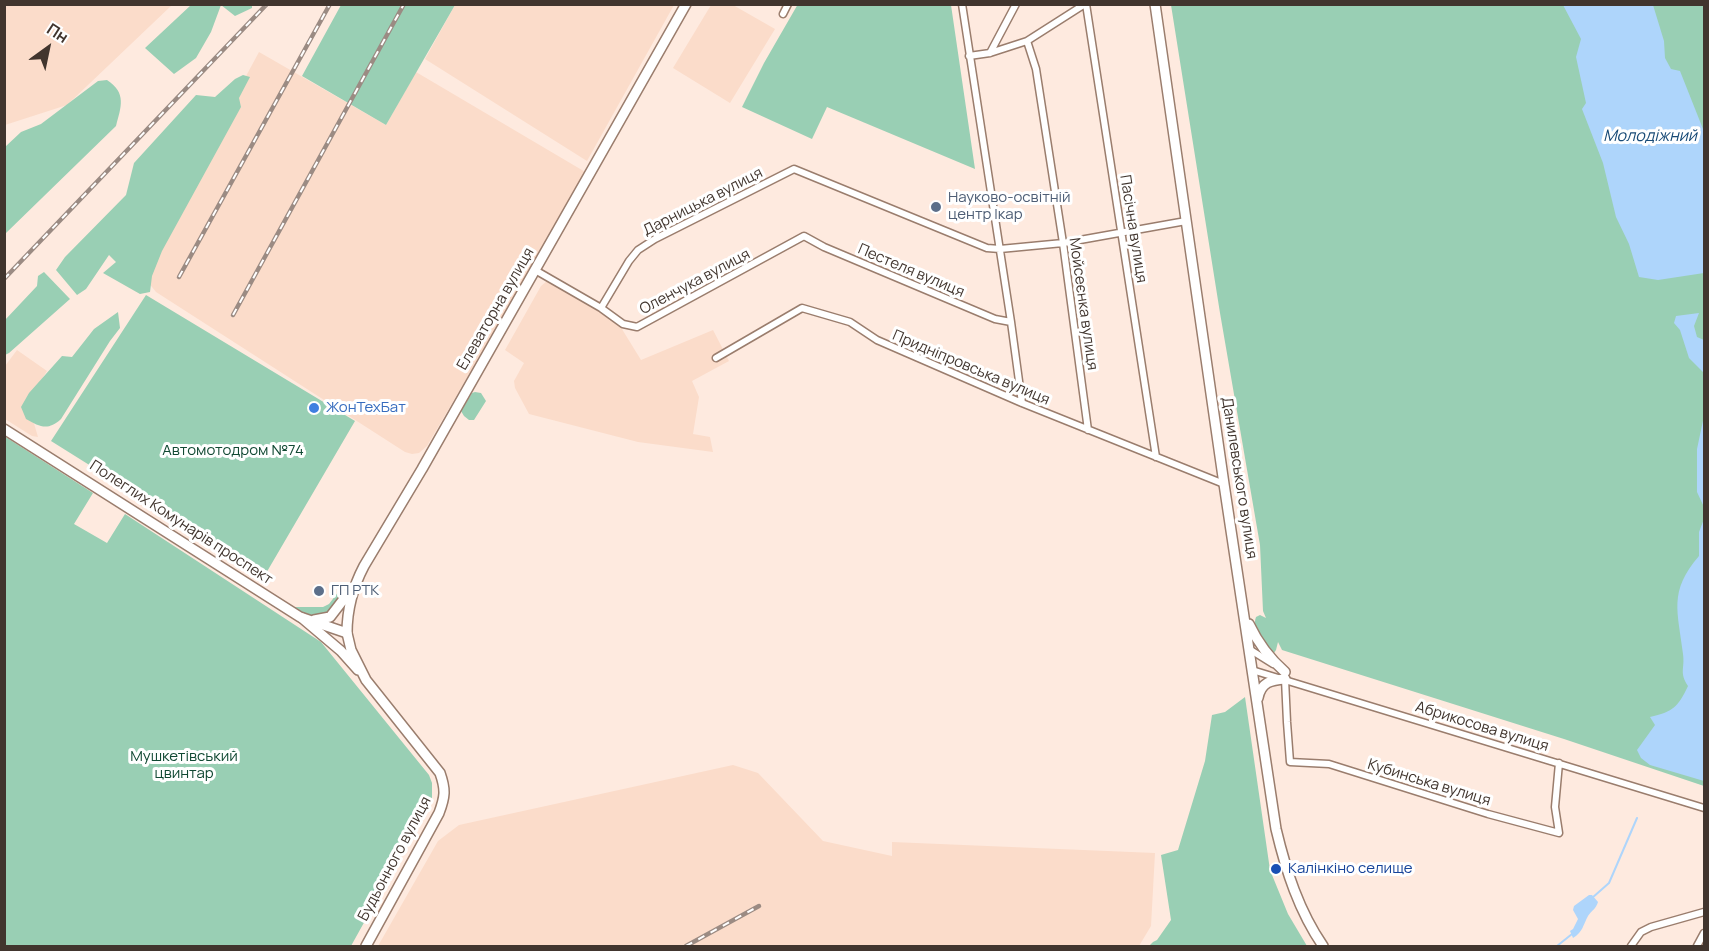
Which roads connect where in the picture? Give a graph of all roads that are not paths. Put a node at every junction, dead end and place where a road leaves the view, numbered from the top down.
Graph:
1 (686, 4) edge
2 (788, 4) edge
3 (962, 4) edge
4 (1016, 4) edge
5 (1086, 4) edge
6 (1155, 4) edge
7 (783, 14) dead end
8 (1028, 41) junction
9 (990, 53) junction
10 (969, 56) junction
11 (1186, 221) junction
12 (1121, 233) junction
13 (804, 236) joint
14 (1063, 243) junction
15 (1000, 249) junction
16 (535, 270) junction
17 (601, 308) junction
18 (1011, 322) junction
19 (716, 358) dead end
20 (1022, 403) junction
21 (4, 429) edge
22 (1088, 430) junction
23 (1156, 457) junction
24 (1224, 484) junction
25 (356, 582) junction
26 (1244, 612) junction
27 (300, 617) junction
28 (347, 633) junction
29 (1250, 649) junction
30 (1252, 670) junction
31 (1285, 675) junction
32 (366, 680) junction
33 (1257, 703) junction
34 (1559, 763) junction
35 (1704, 808) edge
36 (1704, 912) edge
37 (1704, 933) edge
38 (366, 946) edge
39 (1323, 946) edge
40 (1631, 946) edge
41 (1697, 946) edge

1 - 16 main road, Елеваторна вулиця
2 - 7 street
3 - 10 street
4 - 9 street
5 - 8 street
5 - 12 street, Пасічна вулиця
6 - 11 main road, Данилевського вулиця
8 - 9 street
8 - 14 street, Мойсеєнка вулиця
9 - 10 street
10 - 15 street
11 - 12 street, Дарницька вулиця
11 - 24 main road, Данилевського вулиця
12 - 14 street, Дарницька вулиця
12 - 23 street, Пасічна вулиця
13 - 17 street, Оленчука вулиця
13 - 18 street, Пестеля вулиця
14 - 15 street, Дарницька вулиця
14 - 22 street, Мойсеєнка вулиця
15 - 17 street, Дарницька вулиця
15 - 18 street
16 - 17 street, Оленчука вулиця
16 - 25 main road, Елеваторна вулиця
18 - 20 street
19 - 20 street, Придніпровська вулиця
20 - 22 street, Придніпровська вулиця
21 - 27 main road, Полеглих Комунарів проспект
22 - 23 street, Придніпровська вулиця
23 - 24 street, Придніпровська вулиця
24 - 26 main road, Данилевського вулиця
25 - 27 main road
25 - 28 main road, Елеваторна вулиця
26 - 29 main road, Данилевського вулиця
26 - 31 main road
27 - 28 main road, Полеглих Комунарів проспект
27 - 32 main road
28 - 32 main road, Будьонного вулиця
29 - 30 main road, Данилевського вулиця
29 - 31 street
30 - 31 street
30 - 33 main road, Данилевського вулиця
31 - 33 main road
31 - 34 street, Абрикосова вулиця
31 - 34 street, Кубинська вулиця
32 - 38 main road, Будьонного вулиця
33 - 39 main road, Данилевського вулиця
34 - 35 street, Абрикосова вулиця
36 - 40 street
37 - 41 street

